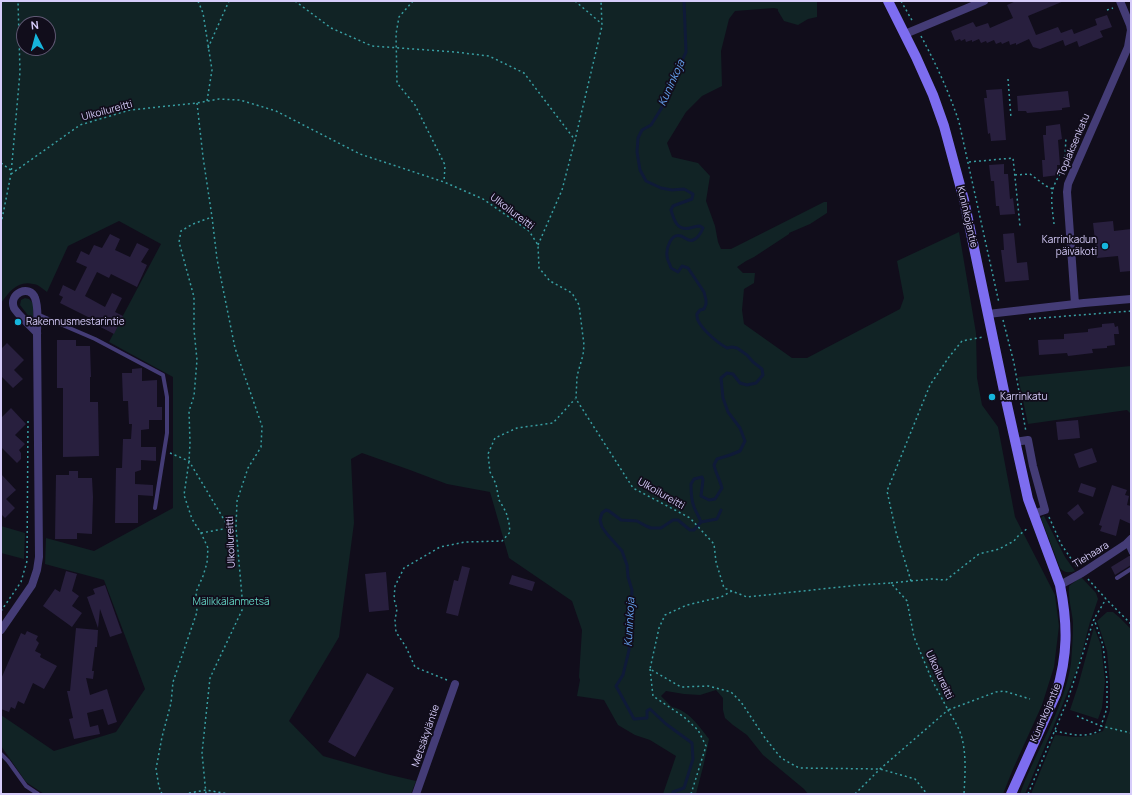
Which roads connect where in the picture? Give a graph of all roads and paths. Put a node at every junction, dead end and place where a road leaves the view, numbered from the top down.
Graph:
1 (18, 1) edge
2 (198, 1) edge
3 (229, 1) edge
4 (295, 1) edge
5 (413, 1) edge
6 (575, 1) edge
7 (601, 1) edge
8 (888, 1) edge
9 (901, 1) edge
10 (984, 1) edge
11 (1118, 4) edge
12 (1107, 10) dead end
13 (913, 22) dead end
14 (602, 24) junction
15 (905, 34) junction
16 (921, 36) dead end
17 (208, 48) junction
18 (397, 48) junction
19 (1008, 79) dead end
20 (207, 101) junction
21 (197, 103) junction
22 (1011, 118) dead end
23 (1066, 139) dead end
24 (575, 140) junction
25 (969, 162) junction
26 (1, 163) edge
27 (12, 171) junction
28 (11, 174) junction
29 (1015, 175) junction
30 (444, 182) junction
31 (1053, 189) junction
32 (212, 217) junction
33 (1, 224) edge
34 (1054, 224) dead end
35 (1020, 226) dead end
36 (538, 245) junction
37 (1131, 299) edge
38 (1074, 304) junction
39 (1000, 305) dead end
40 (1131, 311) edge
41 (37, 314) junction
42 (988, 314) junction
43 (1029, 319) dead end
44 (1004, 322) dead end
45 (38, 333) junction
46 (983, 337) dead end
47 (576, 399) junction
48 (28, 412) dead end
49 (1028, 440) junction
50 (1015, 442) junction
51 (164, 451) junction
52 (189, 461) junction
53 (155, 508) dead end
54 (1045, 510) junction
55 (1033, 514) junction
56 (229, 528) junction
57 (236, 528) junction
58 (1028, 528) dead end
59 (201, 533) junction
60 (1129, 541) edge
61 (1131, 553) edge
62 (1078, 568) dead end
63 (1131, 569) edge
64 (1086, 577) dead end
65 (1117, 578) dead end
66 (911, 581) junction
67 (891, 583) junction
68 (1060, 585) junction
69 (732, 591) junction
70 (1106, 599) junction
71 (1, 611) edge
72 (1094, 619) junction
73 (1131, 624) edge
74 (1, 630) edge
75 (650, 669) junction
76 (455, 684) joint
77 (1030, 699) dead end
78 (948, 710) junction
79 (1077, 716) dead end
80 (1101, 726) junction
81 (1054, 731) junction
82 (1131, 733) edge
83 (1, 754) edge
84 (880, 769) junction
85 (206, 790) junction
86 (38, 794) edge
87 (162, 794) edge
88 (184, 794) edge
89 (206, 794) edge
90 (229, 794) edge
91 (416, 794) edge
92 (691, 794) edge
93 (856, 794) edge
94 (927, 794) edge
95 (964, 794) edge
96 (1011, 794) edge
97 (1028, 794) edge

1 - 27 path
2 - 17 path
3 - 17 path
4 - 18 path
5 - 18 path
6 - 14 path
7 - 14 path
8 - 15 main road, Kuninkojantie
9 - 13 path
10 - 15 street
11 - 12 path
11 - 38 street, Topiaksenkatu
14 - 24 path
15 - 42 main road, Kuninkojantie
16 - 25 path
17 - 20 path
18 - 24 path
18 - 30 path
19 - 22 path
20 - 21 path, Ulkoilureitti
20 - 30 path, Ulkoilureitti
21 - 28 path, Ulkoilureitti
21 - 32 path, Ulkoilureitti
23 - 31 path
24 - 36 path
25 - 29 path
25 - 39 path
26 - 27 path
27 - 28 path
28 - 33 path
29 - 31 path
29 - 35 path
30 - 36 path, Ulkoilureitti
31 - 34 path
32 - 52 path
32 - 57 path, Ulkoilureitti
36 - 47 path
37 - 38 street
38 - 42 street
40 - 43 path
41 - 45 street
41 - 45 street
41 - 51 lane
42 - 50 main road, Kuninkojantie
44 - 49 path
45 - 74 street
46 - 66 path
47 - 69 path, Ulkoilureitti
47 - 76 path
48 - 71 path
49 - 50 street
49 - 54 street
50 - 55 main road, Kuninkojantie
51 - 52 path
51 - 53 lane
52 - 56 path
52 - 59 path
54 - 55 street
54 - 62 path
55 - 68 main road, Kuninkojantie
56 - 57 path
56 - 59 path
57 - 85 path, Ulkoilureitti
58 - 66 path
59 - 87 path
60 - 61 lane
60 - 68 street, Tiehaara
63 - 65 lane
64 - 70 path
66 - 67 path
67 - 69 path
67 - 78 path, Ulkoilureitti
68 - 96 main road, Kuninkojantie
69 - 75 path
70 - 72 path
70 - 73 path
72 - 80 path
72 - 81 path
75 - 84 path
75 - 92 path
76 - 91 street, Metsäkyläntie
77 - 78 path, Ulkoilureitti
78 - 84 path
78 - 95 path
79 - 80 path
80 - 81 path
80 - 82 path
81 - 97 path
83 - 86 lane
84 - 93 path
84 - 94 path
85 - 88 path
85 - 89 path, Ulkoilureitti
85 - 90 path

